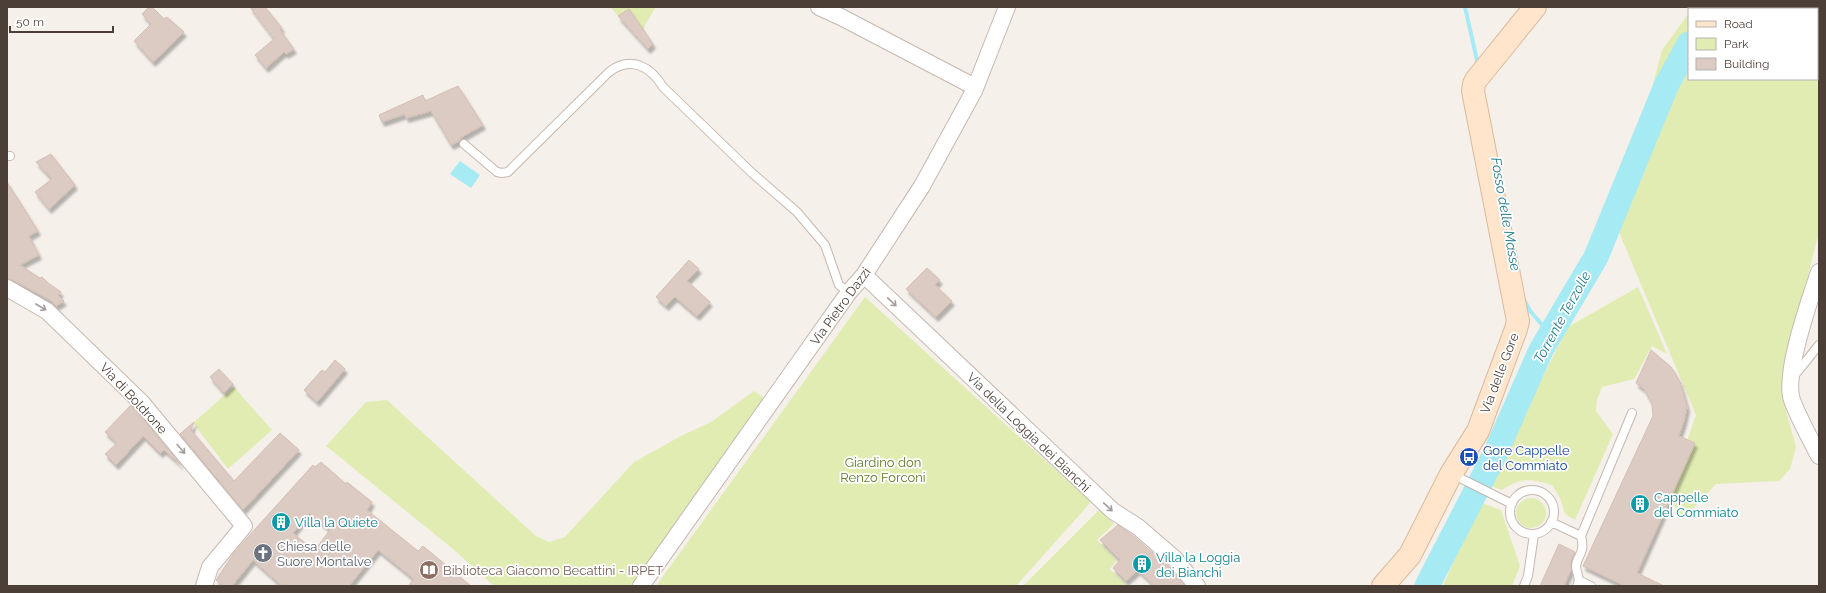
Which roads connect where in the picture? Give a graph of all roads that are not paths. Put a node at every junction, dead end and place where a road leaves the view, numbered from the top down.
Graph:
1 (819, 7) edge
2 (1007, 7) edge
3 (1535, 7) edge
4 (975, 87) junction
5 (464, 144) dead end
6 (1819, 272) edge
7 (864, 275) junction
8 (7, 288) edge
9 (849, 292) junction
10 (1819, 345) edge
11 (1791, 380) junction
12 (1632, 413) dead end
13 (1819, 456) edge
14 (1457, 477) junction
15 (1512, 504) junction
16 (1551, 522) junction
17 (1534, 534) junction
18 (1581, 536) junction
19 (1578, 583) edge
20 (204, 586) edge
21 (640, 586) edge
22 (1197, 586) edge
23 (1383, 586) edge
24 (1524, 586) edge
25 (1591, 586) edge

1 - 4 street
2 - 4 street, Via Pietro Dazzi
3 - 14 street, Via delle Gore
4 - 7 street, Via Pietro Dazzi
5 - 9 lane
6 - 11 street
7 - 9 street, Via Pietro Dazzi
7 -> 22 street, Via della Loggia dei Bianchi
8 -> 20 street, Via di Boldrone
9 - 21 street, Via Pietro Dazzi
10 - 11 lane
11 - 13 street
12 - 18 lane
14 - 15 lane
14 - 23 street, Via delle Gore
15 - 16 lane
15 - 17 lane
16 - 17 lane
16 - 18 lane
17 - 24 lane
18 - 19 lane
19 - 25 lane

